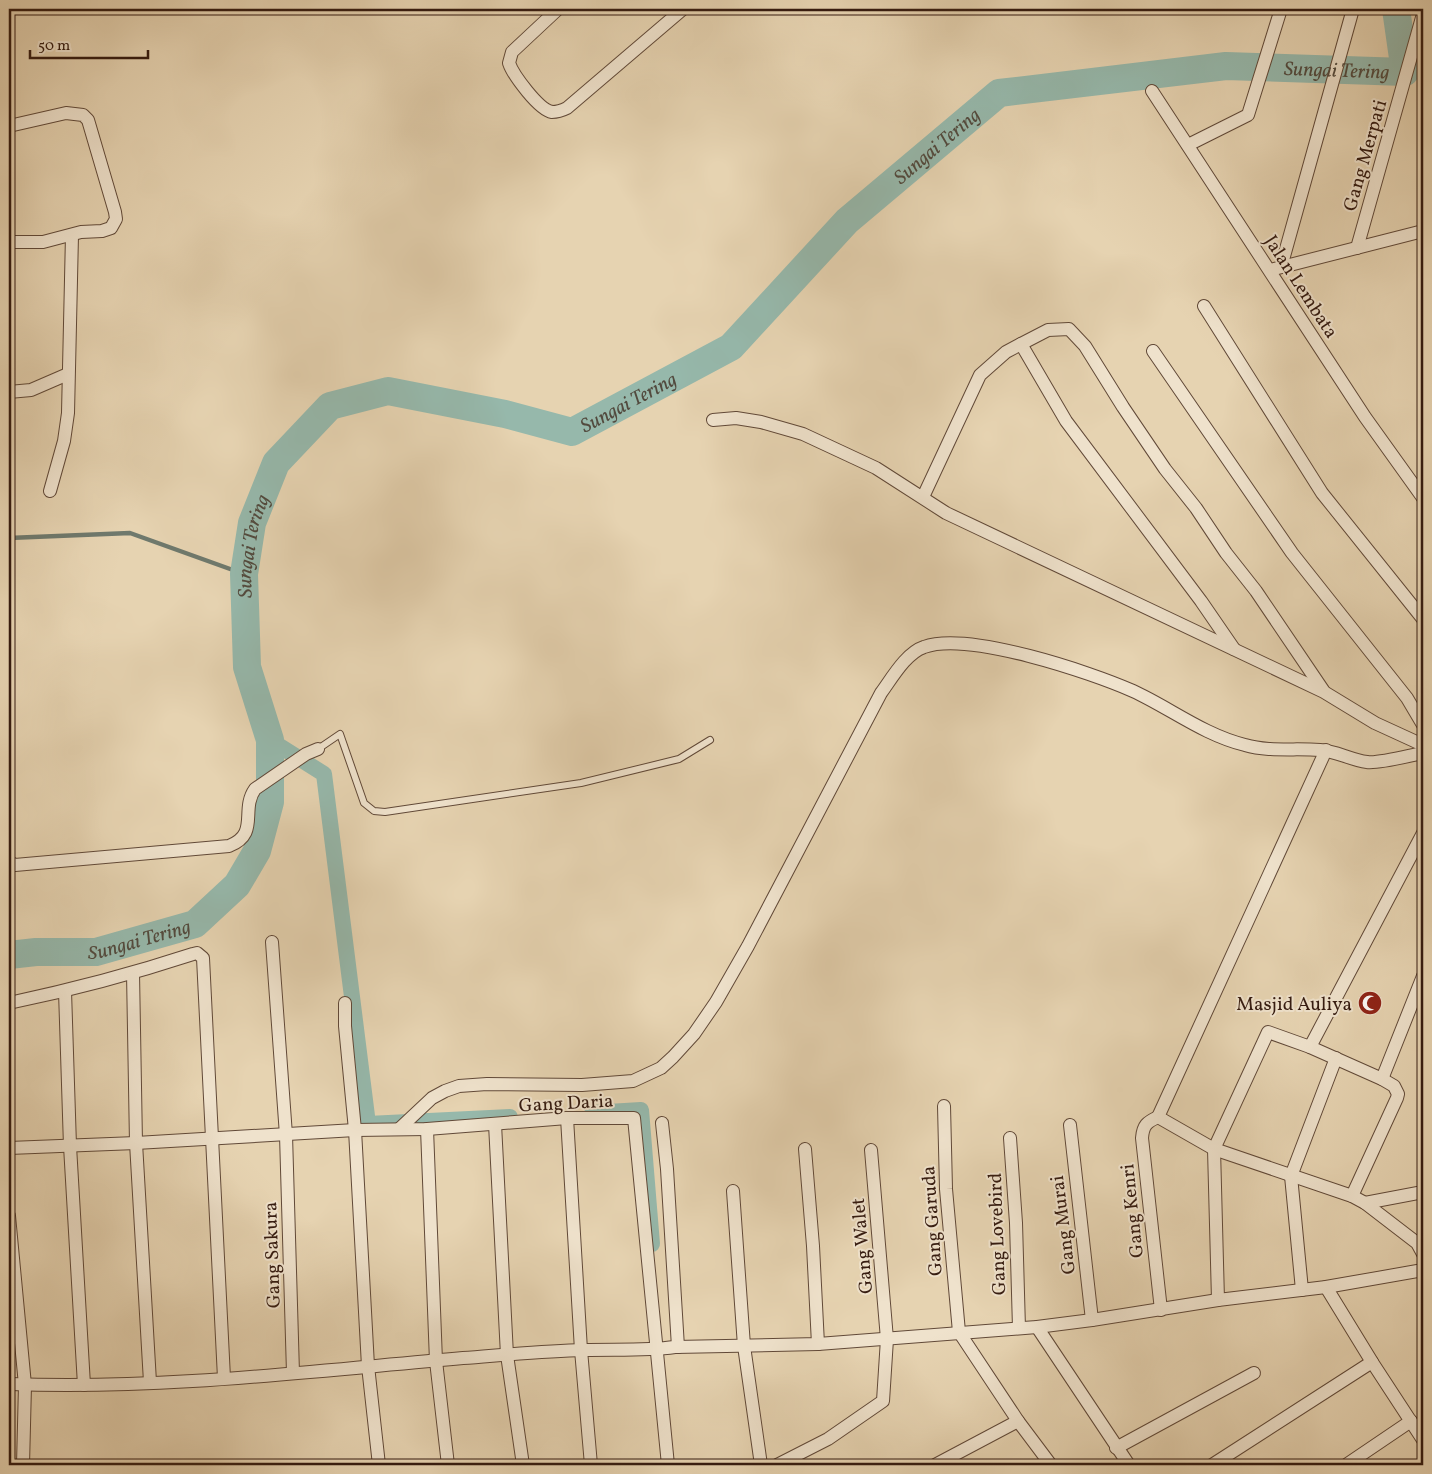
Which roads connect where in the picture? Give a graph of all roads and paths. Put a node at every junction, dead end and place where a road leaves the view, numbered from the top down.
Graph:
1 (558, 9) edge
2 (684, 9) edge
3 (1282, 9) edge
4 (1353, 9) edge
5 (1423, 14) edge
6 (1152, 91) dead end
7 (9, 126) edge
8 (1188, 145) junction
9 (1423, 231) edge
10 (72, 235) junction
11 (9, 242) edge
12 (1357, 248) junction
13 (1275, 268) junction
14 (1204, 306) dead end
15 (1021, 344) junction
16 (1152, 351) dead end
17 (68, 374) junction
18 (9, 392) edge
19 (713, 420) dead end
20 (50, 491) dead end
21 (923, 497) junction
22 (1423, 498) edge
23 (1423, 619) edge
24 (1234, 648) junction
25 (1324, 692) junction
26 (1423, 725) edge
27 (710, 740) dead end
28 (1423, 745) edge
29 (318, 750) joint
30 (1326, 750) junction
31 (1423, 753) edge
32 (1423, 833) edge
33 (9, 862) edge
34 (272, 942) dead end
35 (133, 973) junction
36 (1423, 976) edge
37 (65, 991) junction
38 (346, 1003) dead end
39 (9, 1004) edge
40 (1310, 1047) junction
41 (1336, 1058) junction
42 (1382, 1079) junction
43 (944, 1106) dead end
44 (1158, 1117) junction
45 (567, 1118) junction
46 (662, 1123) dead end
47 (495, 1124) junction
48 (1070, 1125) dead end
49 (402, 1127) junction
50 (427, 1129) junction
51 (355, 1130) junction
52 (286, 1135) junction
53 (212, 1137) junction
54 (1010, 1138) dead end
55 (136, 1143) junction
56 (70, 1146) junction
57 (9, 1148) edge
58 (805, 1149) dead end
59 (1214, 1149) junction
60 (871, 1150) dead end
61 (1291, 1176) junction
62 (733, 1191) dead end
63 (1423, 1192) edge
64 (1352, 1196) junction
65 (1365, 1203) junction
66 (9, 1216) edge
67 (1423, 1254) edge
68 (1423, 1270) edge
69 (1326, 1287) junction
70 (1302, 1290) junction
71 (1218, 1300) junction
72 (1161, 1310) junction
73 (1092, 1320) junction
74 (1037, 1327) junction
75 (1019, 1328) junction
76 (959, 1332) junction
77 (887, 1339) junction
78 (818, 1344) junction
79 (744, 1346) junction
80 (676, 1347) junction
81 (658, 1349) junction
82 (581, 1350) junction
83 (508, 1355) junction
84 (436, 1361) junction
85 (1372, 1362) junction
86 (368, 1366) junction
87 (293, 1373) junction
88 (1254, 1373) dead end
89 (224, 1378) junction
90 (150, 1382) junction
91 (9, 1384) edge
92 (25, 1385) junction
93 (84, 1385) junction
94 (1018, 1421) junction
95 (1411, 1421) junction
96 (1423, 1440) edge
97 (1116, 1448) junction
98 (23, 1465) edge
99 (379, 1465) edge
100 (448, 1465) edge
101 (522, 1465) edge
102 (591, 1465) edge
103 (668, 1465) edge
104 (761, 1465) edge
105 (777, 1465) edge
106 (935, 1465) edge
107 (1051, 1465) edge
108 (1129, 1465) edge
109 (1212, 1465) edge
110 (1346, 1465) edge

1 - 2 street
3 - 8 street
4 - 13 street
5 - 12 street, Gang Merpati
6 - 8 street, Jalan Lembata
7 - 10 street
8 - 13 street, Jalan Lembata
9 - 12 street
10 - 11 street
10 - 17 street
12 - 13 street
13 - 22 street, Jalan Lembata
14 - 23 street
15 - 21 street
15 - 24 street
15 - 25 street
16 - 26 street
17 - 18 street
17 - 20 street
19 - 21 street
21 - 24 street
24 - 25 street
25 - 28 street
27 - 29 lane
29 - 33 street
30 - 31 street
30 - 44 street, Gang Kenri
30 - 49 street
32 - 40 street
34 - 52 street, Gang Sakura
35 - 37 street
35 - 53 street
35 - 55 street
36 - 42 street
37 - 39 street
37 - 56 street
38 - 51 street
40 - 41 street
40 - 59 street
41 - 42 street
41 - 61 street
42 - 64 street
43 - 76 street, Gang Garuda
44 - 59 street
44 - 72 street, Gang Kenri
45 - 47 street, Gang Daria
45 - 81 street, Gang Daria
45 - 82 street
46 - 80 street
47 - 50 street, Gang Daria
47 - 83 street
48 - 73 street, Gang Murai
49 - 50 street, Gang Daria
49 - 51 street, Gang Daria
50 - 84 street
51 - 52 street, Gang Daria
51 - 86 street
52 - 53 street, Gang Daria
52 - 87 street, Gang Sakura
53 - 55 street, Gang Daria
53 - 89 street
54 - 75 street, Gang Lovebird
55 - 56 street, Gang Daria
55 - 90 street
56 - 57 street, Gang Daria
56 - 93 street
58 - 78 street
59 - 61 street
59 - 71 street
60 - 77 street, Gang Walet
61 - 64 street
61 - 70 street
62 - 79 street
63 - 65 street
64 - 65 street
65 - 67 street
66 - 92 street
68 - 69 street
69 - 70 street
69 - 85 street
70 - 71 street
71 - 72 street
72 - 73 street
73 - 74 street
74 - 75 street
74 - 97 street
75 - 76 street
76 - 77 street
76 - 94 street
77 - 78 street
77 - 105 street, Gang Walet
78 - 79 street
79 - 80 street
79 - 104 street
80 - 81 street
81 - 82 street
81 - 103 street, Gang Daria
82 - 83 street
82 - 102 street
83 - 84 street
83 - 101 street
84 - 86 street
84 - 100 street
85 - 95 street
85 - 109 street
86 - 87 street
86 - 99 street
87 - 89 street
88 - 97 street
89 - 90 street
90 - 93 street
91 - 92 street
92 - 93 street
92 - 98 street
94 - 106 street
94 - 107 street
95 - 96 street
95 - 110 street
97 - 108 street

